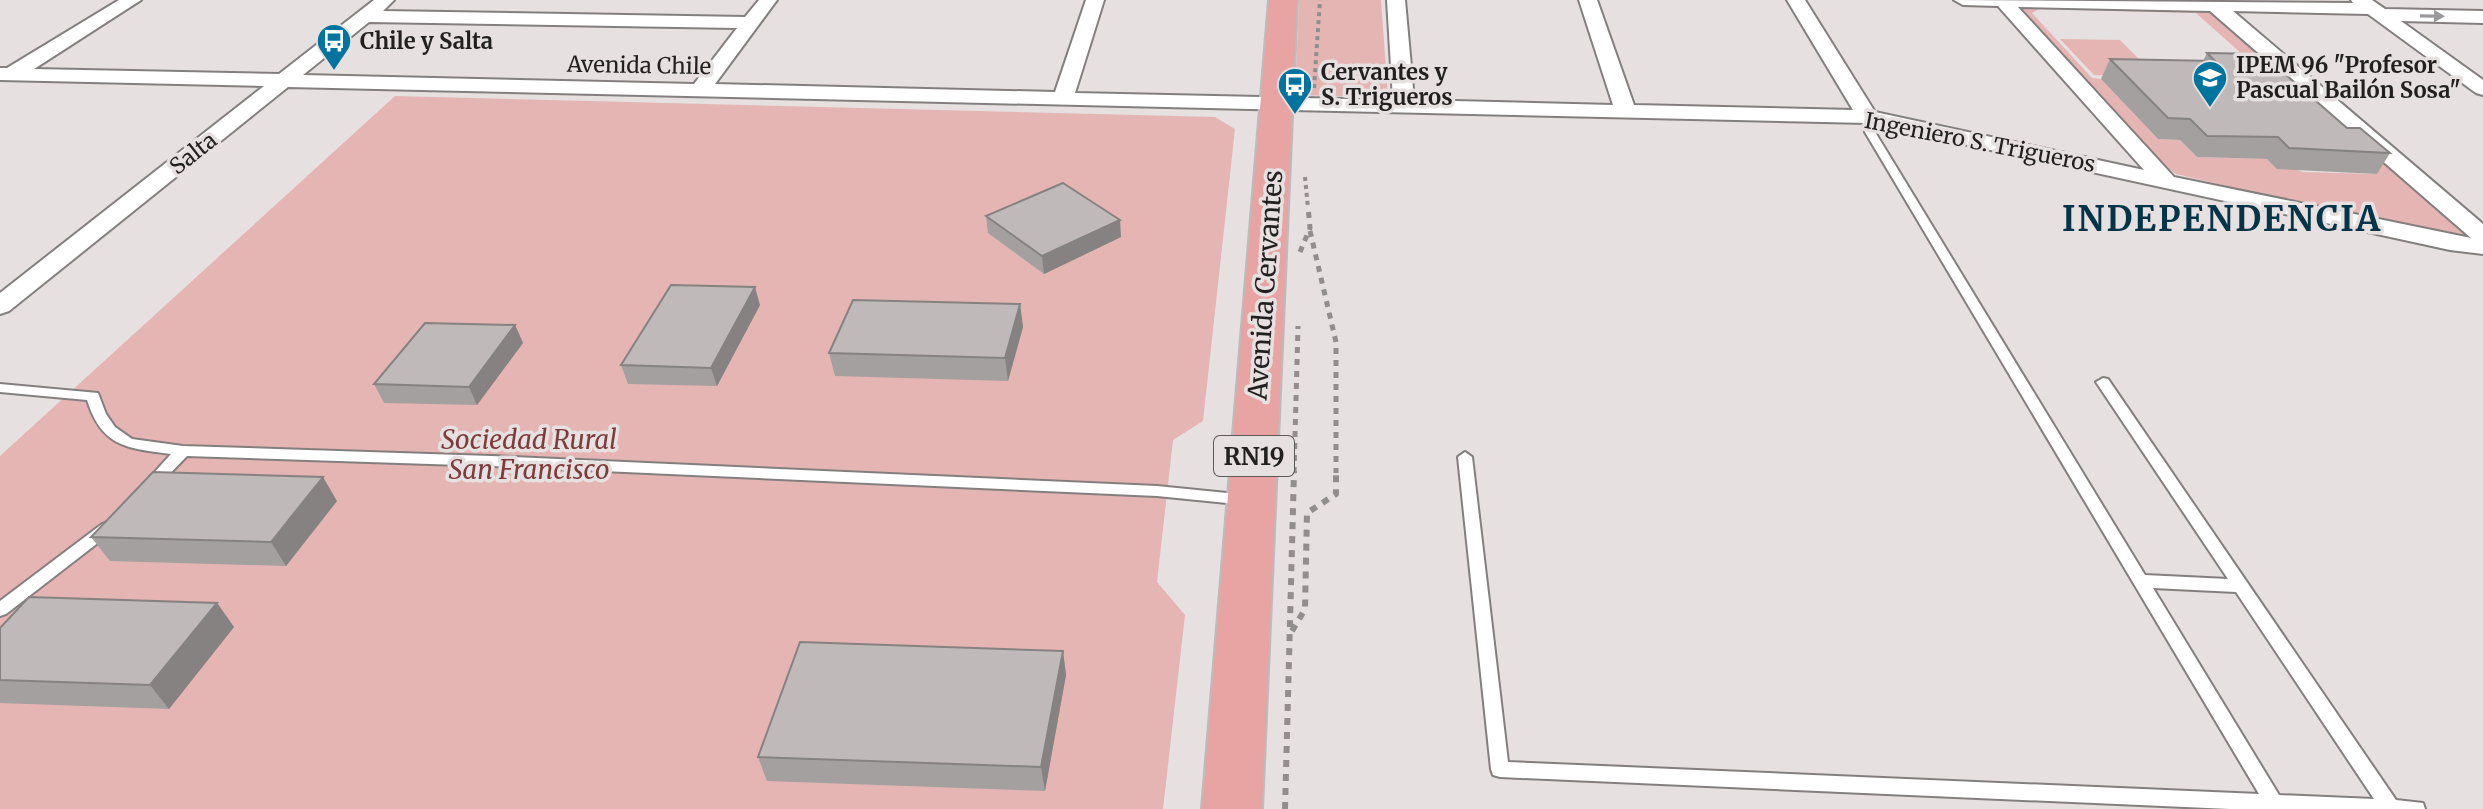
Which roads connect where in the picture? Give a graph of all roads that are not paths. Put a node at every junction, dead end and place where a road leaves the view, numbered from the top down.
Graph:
1 (132, 0) edge
2 (385, 0) edge
3 (768, 0) edge
4 (1095, 0) edge
5 (1283, 0) edge
6 (1396, 0) edge
7 (1588, 0) edge
8 (1796, 0) edge
9 (1963, 0) edge
10 (2003, 0) edge
11 (2212, 3) edge
12 (2372, 8) edge
13 (365, 16) junction
14 (2483, 17) edge
15 (750, 23) junction
16 (3, 76) edge
17 (285, 80) junction
18 (2483, 89) edge
19 (700, 90) junction
20 (1063, 99) junction
21 (1294, 104) junction
22 (1404, 105) junction
23 (1625, 110) junction
24 (1867, 117) junction
25 (2166, 181) junction
26 (2483, 236) edge
27 (2483, 247) edge
28 (0, 306) edge
29 (2103, 382) dead end
30 (0, 388) edge
31 (183, 451) junction
32 (1465, 457) dead end
33 (139, 497) edge
34 (1251, 501) junction
35 (117, 520) edge
36 (2142, 581) junction
37 (2240, 586) junction
38 (0, 610) edge
39 (2274, 803) junction
40 (2391, 808) edge
41 (1232, 809) edge
42 (2416, 809) edge

1 - 16 street
2 - 13 street, Salta
3 - 15 street
4 - 20 street
5 - 21 main road, Avenida Cervantes / RN19
6 - 22 street
7 - 23 street
8 - 24 street
9 - 10 street
10 - 11 street
10 - 25 street
11 - 12 street
11 - 26 street
12 -> 14 street
12 - 18 street
13 - 15 street
13 - 17 street, Salta
15 - 19 street
16 - 17 street, Avenida Chile
17 - 19 street, Avenida Chile
17 - 28 street, Salta
19 - 20 street, Avenida Chile
20 - 21 street, Avenida Chile
21 - 22 street, Ingeniero S. Trigueros
21 - 34 main road, Avenida Cervantes / RN19
22 - 23 street, Ingeniero S. Trigueros
23 - 24 street, Ingeniero S. Trigueros
24 - 25 street, Ingeniero S. Trigueros
24 - 36 lane
25 - 27 street, Ingeniero S. Trigueros
29 - 37 lane
30 - 31 lane
31 - 33 lane
31 - 34 lane
32 - 39 lane
34 - 41 main road, Avenida Cervantes / RN19
35 - 38 lane
36 - 37 lane
36 - 39 lane
37 - 40 lane
39 - 40 lane
40 - 42 lane

